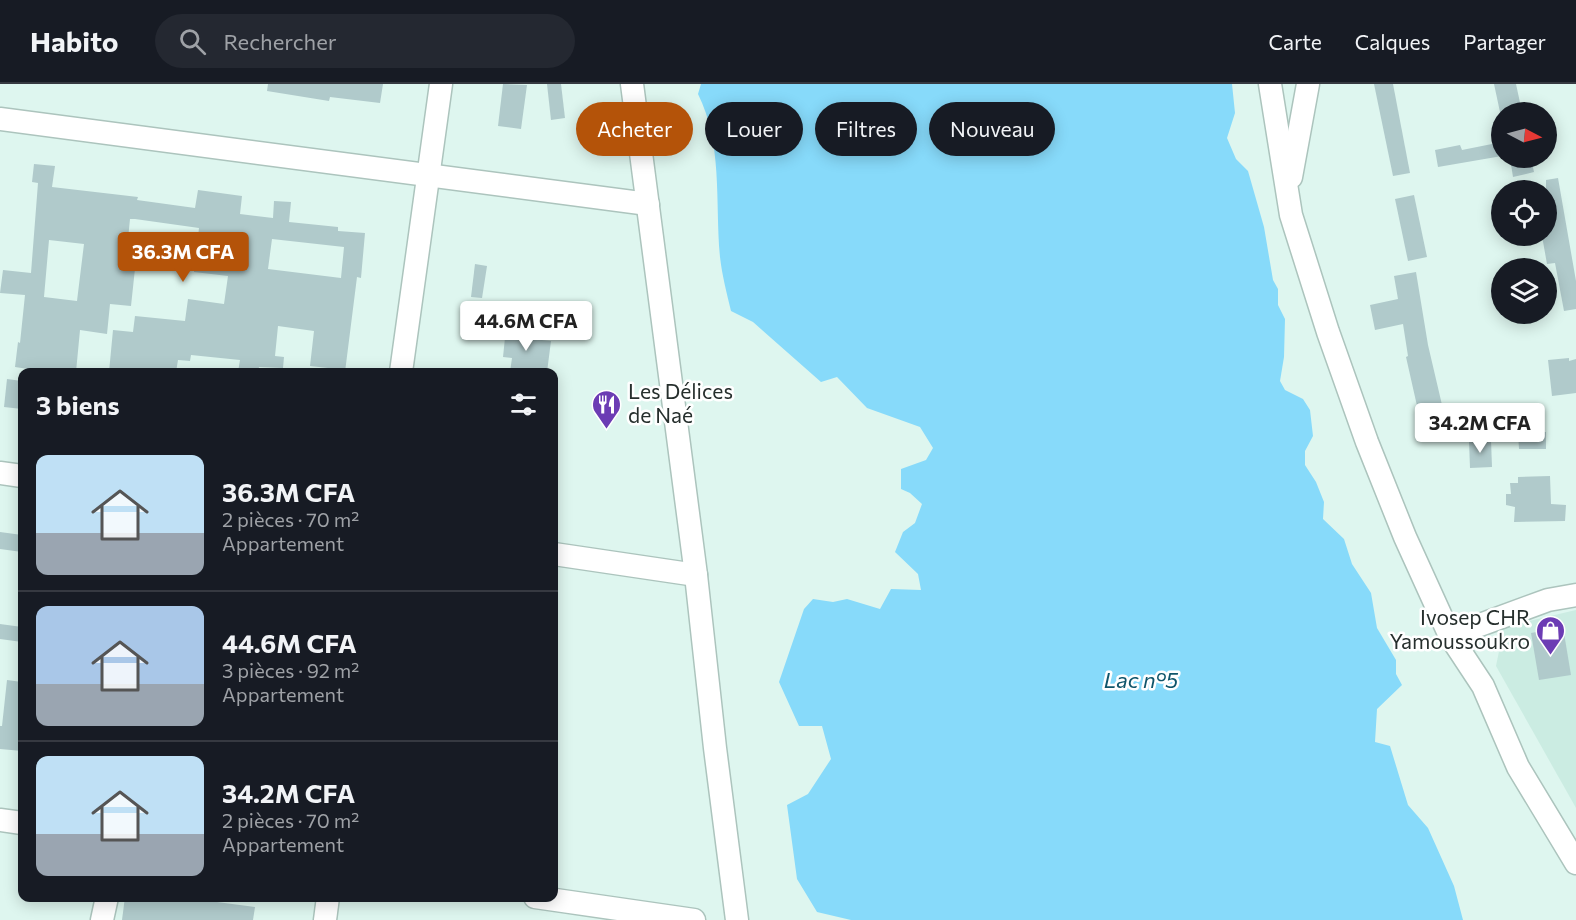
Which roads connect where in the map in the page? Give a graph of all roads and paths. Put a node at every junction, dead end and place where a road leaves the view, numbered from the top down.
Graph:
1 (441, 84) edge
2 (632, 84) edge
3 (1270, 84) edge
4 (1308, 84) edge
5 (0, 120) edge
6 (428, 175) junction
7 (1287, 196) junction
8 (648, 204) junction
9 (402, 368) edge
10 (0, 473) edge
11 (18, 475) edge
12 (558, 555) edge
13 (696, 575) junction
14 (1576, 595) edge
15 (1450, 636) junction
16 (0, 820) edge
17 (18, 822) edge
18 (1576, 863) edge
19 (558, 900) edge
20 (106, 902) edge
21 (327, 902) edge
22 (102, 920) edge
23 (325, 920) edge
24 (694, 920) edge
25 (737, 920) edge

1 - 6 street
2 - 8 street
3 - 7 street
4 - 7 street
5 - 6 street
6 - 8 street
6 - 9 street
7 - 15 street
8 - 13 street
10 - 11 street
12 - 13 street
13 - 25 street
14 - 15 street
15 - 18 street
16 - 17 street
19 - 24 street
20 - 22 street
21 - 23 street

